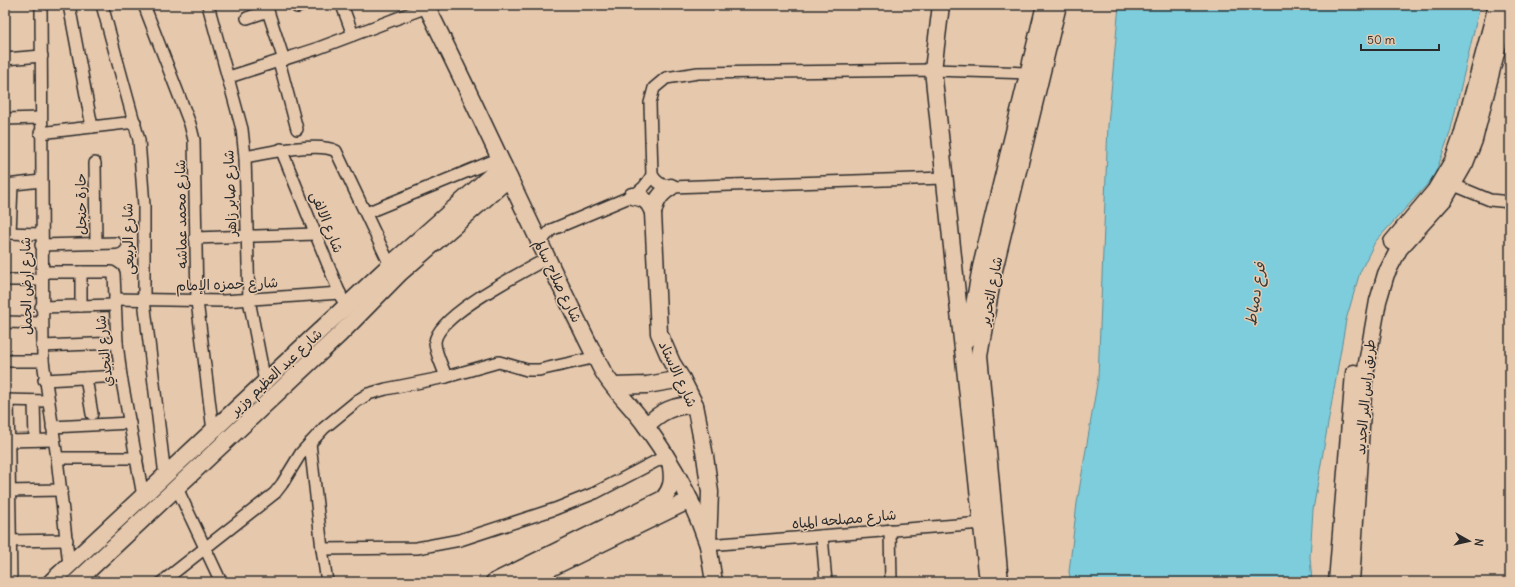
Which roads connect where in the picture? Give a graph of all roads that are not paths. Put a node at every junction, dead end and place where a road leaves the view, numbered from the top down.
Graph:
1 (41, 5) edge
2 (69, 5) edge
3 (102, 5) edge
4 (144, 5) edge
5 (208, 5) edge
6 (342, 5) edge
7 (941, 5) edge
8 (1045, 5) edge
9 (1058, 5) edge
10 (1508, 5) edge
11 (427, 6) edge
12 (267, 8) edge
13 (1498, 14) edge
14 (247, 18) dead end
15 (353, 35) junction
16 (42, 56) junction
17 (5, 59) edge
18 (282, 61) junction
19 (933, 70) junction
20 (1028, 73) junction
21 (229, 77) junction
22 (40, 118) junction
23 (5, 119) edge
24 (135, 122) junction
25 (92, 127) junction
26 (297, 129) dead end
27 (40, 133) junction
28 (281, 149) junction
29 (245, 157) junction
30 (95, 163) dead end
31 (504, 167) junction
32 (652, 175) junction
33 (944, 178) junction
34 (41, 181) junction
35 (1454, 184) junction
36 (8, 185) edge
37 (671, 187) junction
38 (632, 196) junction
39 (1510, 202) edge
40 (652, 212) junction
41 (366, 213) junction
42 (530, 223) junction
43 (559, 226) junction
44 (7, 233) edge
45 (41, 234) junction
46 (316, 234) junction
47 (247, 236) junction
48 (196, 238) junction
49 (116, 243) dead end
50 (96, 244) junction
51 (41, 245) junction
52 (544, 253) junction
53 (390, 265) junction
54 (81, 272) junction
55 (41, 276) junction
56 (5, 280) edge
57 (144, 300) junction
58 (249, 300) junction
59 (343, 300) junction
60 (197, 301) junction
61 (115, 302) junction
62 (81, 306) junction
63 (41, 307) junction
64 (5, 322) edge
65 (42, 323) junction
66 (335, 328) junction
67 (318, 342) junction
68 (117, 343) junction
69 (42, 346) junction
70 (963, 348) junction
71 (597, 357) junction
72 (5, 361) edge
73 (42, 362) junction
74 (121, 376) junction
75 (86, 378) junction
76 (446, 378) junction
77 (682, 379) junction
78 (44, 380) junction
79 (265, 382) junction
80 (614, 386) junction
81 (6, 400) edge
82 (34, 401) junction
83 (48, 401) junction
84 (695, 405) junction
85 (92, 414) dead end
86 (130, 423) junction
87 (52, 426) junction
88 (646, 426) junction
89 (213, 431) junction
90 (36, 440) junction
91 (54, 440) junction
92 (7, 441) edge
93 (310, 443) junction
94 (1354, 444) junction
95 (57, 458) junction
96 (137, 458) junction
97 (669, 461) junction
98 (183, 468) junction
99 (170, 481) junction
100 (62, 490) junction
101 (7, 491) edge
102 (143, 496) junction
103 (690, 500) junction
104 (982, 523) junction
105 (890, 530) junction
106 (822, 536) junction
107 (67, 540) junction
108 (8, 541) edge
109 (708, 545) junction
110 (205, 547) junction
111 (322, 549) junction
112 (69, 565) junction
113 (11, 582) edge
114 (51, 582) edge
115 (76, 582) edge
116 (162, 582) edge
117 (221, 582) edge
118 (327, 582) edge
119 (494, 582) edge
120 (522, 582) edge
121 (714, 582) edge
122 (826, 582) edge
123 (892, 582) edge
124 (988, 582) edge
125 (1000, 582) edge
126 (1337, 582) edge
127 (1351, 582) edge

1 - 16 street, شارع ارض الجمل
2 - 25 street
3 - 24 street, شارع الربيعى
4 - 48 street, شارع محمد عماشه
5 - 21 street, شارع صابر زاهر
6 - 15 street
7 - 19 street, شارع التحرير
8 - 20 street, شارع التحرير
9 - 125 street, شارع التحرير
10 - 13 street, طريق راس البر الجديد
11 - 15 street
11 - 31 street, شارع صلاح سالم
12 - 14 street
12 - 18 street
13 - 35 street, طريق راس البر الجديد
13 - 94 street, طريق راس البر الجديد
15 - 18 street
16 - 17 street
16 - 22 street, شارع ارض الجمل
18 - 21 street
18 - 26 street
19 - 20 street
19 - 32 street
19 - 33 street, شارع التحرير
20 - 70 street, شارع التحرير
21 - 29 street, شارع صابر زاهر
22 - 23 street
22 - 27 street, شارع ارض الجمل
24 - 25 street
24 - 57 street, شارع الربيعى
25 - 27 street
27 - 34 street, شارع ارض الجمل
28 - 29 street
28 - 41 street
28 - 46 street, شارع الالفى
29 - 47 street, شارع صابر زاهر
30 - 50 street, حارة حنجل
31 - 41 street
31 - 42 street, شارع صلاح سالم
31 - 53 street, شارع عبد العظيم وزير
31 - 66 street, شارع عبد العظيم وزير
32 - 37 street
32 - 38 street
33 - 37 street
33 - 70 street, شارع التحرير
34 - 36 street
34 - 45 street, شارع ارض الجمل
35 - 39 street
35 - 94 street, طريق راس البر الجديد
36 - 44 street
37 - 40 street
38 - 40 street
38 - 43 street
40 - 77 street, شارع الاستاد
41 - 53 street
42 - 43 street
42 - 52 street, شارع صلاح سالم
43 - 52 street
44 - 45 street
45 - 51 street, شارع ارض الجمل
46 - 47 street
46 - 59 street, شارع الالفى
47 - 48 street
47 - 58 street, شارع صابر زاهر
48 - 60 street, شارع محمد عماشه
49 - 50 street, حارة حنجل
50 - 51 street, حارة حنجل
51 - 55 street, شارع ارض الجمل
52 - 71 street, شارع صلاح سالم
52 - 76 street
53 - 59 street, شارع عبد العظيم وزير
54 - 55 street, شارع النجدي
54 - 61 street, شارع النجدي
54 - 62 street
55 - 56 street, شارع النجدي
55 - 63 street, شارع ارض الجمل
57 - 60 street, شارع حمزه الإمام
57 - 61 street, شارع حمزه الإمام
57 - 99 street, شارع الربيعى
58 - 59 street, شارع حمزه الإمام
58 - 60 street, شارع حمزه الإمام
58 - 79 street, شارع صابر زاهر
59 - 66 street, شارع عبد العظيم وزير
60 - 89 street, شارع محمد عماشه
61 - 62 street, شارع حمزه الإمام
61 - 68 street, شارع النجدي
62 - 63 street, شارع حمزه الإمام
63 - 65 street, شارع ارض الجمل
64 - 65 street
65 - 69 street, شارع ارض الجمل
66 - 67 street, شارع عبد العظيم وزير
67 - 79 street, شارع عبد العظيم وزير
67 - 98 street, شارع عبد العظيم وزير
68 - 69 street
68 - 74 street, شارع النجدي
69 - 73 street, شارع ارض الجمل
70 - 104 street, شارع التحرير
71 - 76 street
71 - 80 street, شارع صلاح سالم
72 - 73 street
73 - 78 street, شارع ارض الجمل
74 - 75 street
74 - 86 street, شارع النجدي
75 - 78 street
75 - 85 street
76 - 93 street
77 - 80 street
77 - 84 street, شارع الاستاد
78 - 83 street, شارع ارض الجمل
79 - 89 street, شارع عبد العظيم وزير
80 - 88 street, شارع صلاح سالم
81 - 82 street
81 - 92 street
82 - 83 street
82 - 90 street
83 - 87 street, شارع ارض الجمل
84 - 88 street
84 - 109 street, شارع الاستاد
86 - 87 street
86 - 96 street, شارع النجدي
87 - 91 street, شارع ارض الجمل
88 - 97 street, شارع صلاح سالم
89 - 98 street, شارع عبد العظيم وزير
90 - 91 street
90 - 92 street
91 - 95 street, شارع ارض الجمل
92 - 101 street
93 - 110 street
93 - 111 street
94 - 126 street, طريق راس البر الجديد
94 - 127 street, طريق راس البر الجديد
95 - 96 street
95 - 100 street, شارع ارض الجمل
96 - 102 street, شارع النجدي
97 - 103 street, شارع صلاح سالم
97 - 111 street
97 - 119 street
98 - 99 street, شارع عبد العظيم وزير
99 - 102 street, شارع عبد العظيم وزير
99 - 110 street, شارع الربيعى
99 - 115 street, شارع عبد العظيم وزير
100 - 101 street
100 - 107 street, شارع ارض الجمل
101 - 108 street
102 - 112 street, شارع عبد العظيم وزير
103 - 109 street, شارع صلاح سالم
103 - 120 street
104 - 105 street, شارع مصلحه المياه
104 - 124 street, شارع التحرير
105 - 106 street, شارع مصلحه المياه
105 - 123 street
106 - 109 street, شارع مصلحه المياه
106 - 122 street
107 - 108 street
107 - 112 street, شارع ارض الجمل
108 - 113 street
109 - 121 street, شارع الاستاد
110 - 116 street
110 - 117 street, شارع الربيعى
111 - 118 street
112 - 114 street, شارع عبد العظيم وزير

